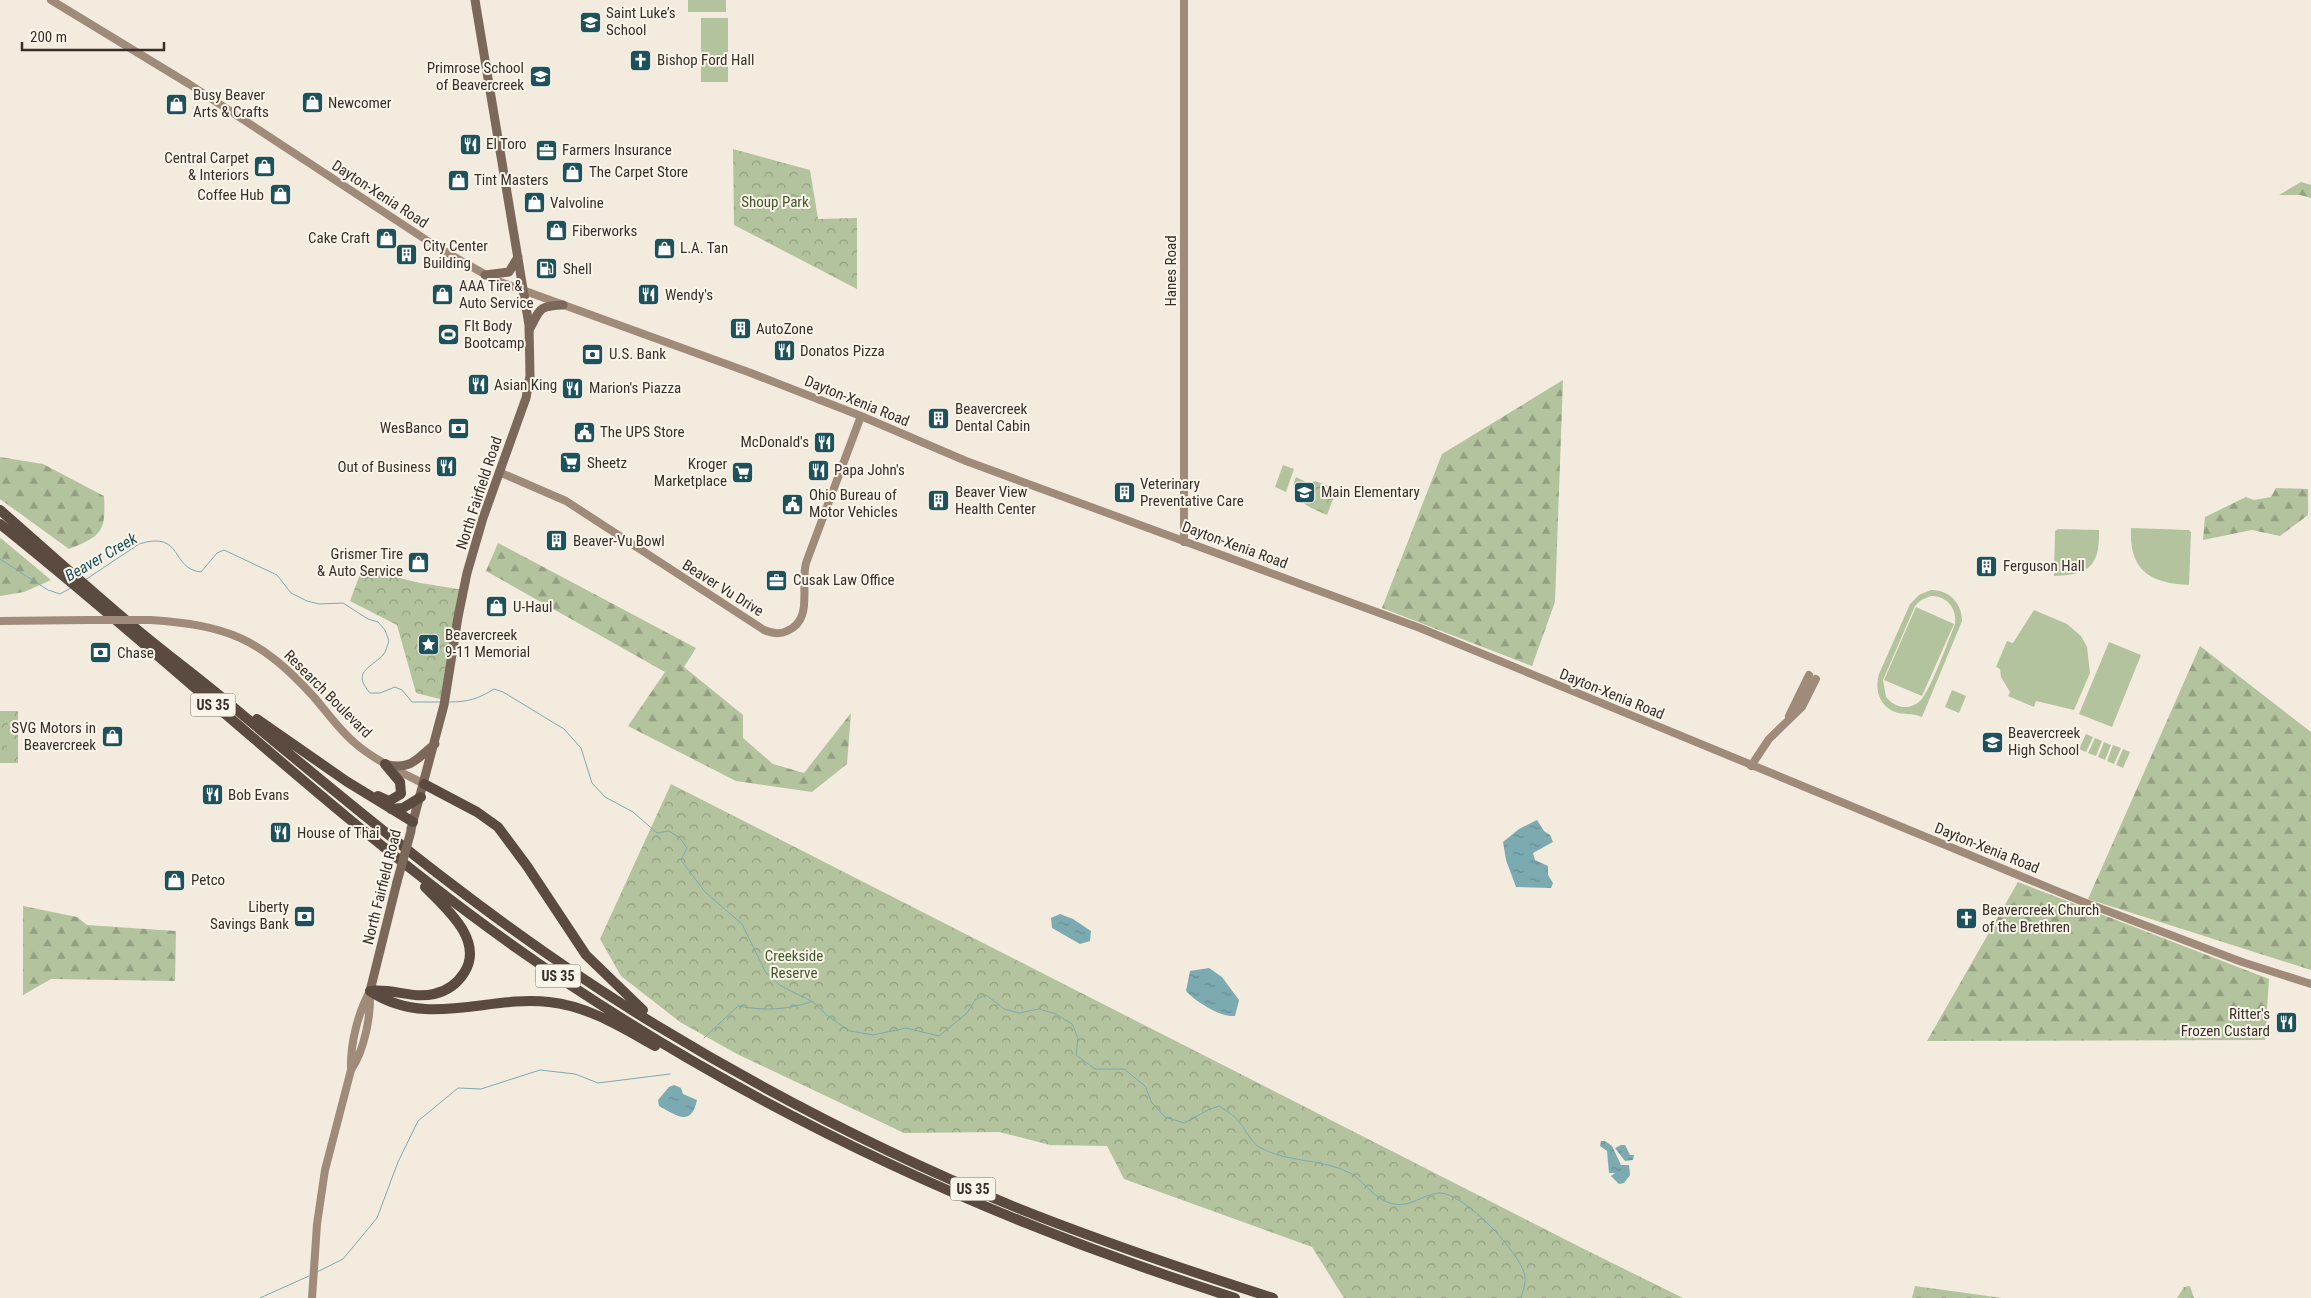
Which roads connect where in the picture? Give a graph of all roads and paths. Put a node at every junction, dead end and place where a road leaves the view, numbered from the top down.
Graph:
1 (51, 0) edge
2 (475, 0) edge
3 (1184, 0) edge
4 (518, 257) junction
5 (485, 275) junction
6 (523, 290) junction
7 (563, 305) junction
8 (529, 330) junction
9 (861, 416) junction
10 (499, 472) junction
11 (0, 510) edge
12 (0, 524) edge
13 (1184, 542) junction
14 (60, 568) junction
15 (87, 592) junction
16 (0, 621) edge
17 (1812, 677) dead end
18 (207, 685) junction
19 (435, 744) junction
20 (385, 764) junction
21 (1751, 766) junction
22 (346, 781) junction
23 (424, 784) junction
24 (421, 797) junction
25 (391, 809) junction
26 (412, 827) junction
27 (387, 850) junction
28 (2311, 984) edge
29 (370, 991) junction
30 (688, 1044) junction
31 (739, 1087) junction
32 (312, 1298) edge
33 (1235, 1298) edge
34 (1273, 1298) edge

1 - 5 main road, Dayton-Xenia Road
2 - 4 main road, North Fairfield Road
3 - 13 main road, Hanes Road
4 - 5 main road
4 - 6 main road, North Fairfield Road
5 - 6 main road, Dayton-Xenia Road
6 - 7 main road, Dayton-Xenia Road
6 - 8 main road, North Fairfield Road
7 - 8 main road
7 - 9 main road, Dayton-Xenia Road
8 - 10 main road, North Fairfield Road
9 - 10 main road, Beaver Vu Drive
9 - 13 main road, Dayton-Xenia Road
10 - 19 main road, North Fairfield Road
11 - 14 highway, US 35
12 - 14 highway, US 35
13 - 21 main road, Dayton-Xenia Road
14 - 15 highway, US 35
15 - 18 highway, US 35
15 - 27 highway, US 35
16 - 20 main road, Research Boulevard, bridge
17 - 21 main road
18 - 22 highway
18 - 30 highway, US 35
19 - 20 main road
19 - 23 main road, North Fairfield Road
20 - 22 highway
20 - 23 main road, Research Boulevard
21 - 28 main road, Dayton-Xenia Road
22 - 25 highway
23 - 24 main road, North Fairfield Road
23 - 30 highway
24 - 25 highway
24 - 26 main road, North Fairfield Road
25 - 26 highway
26 - 29 main road, North Fairfield Road, bridge
27 - 29 highway
27 - 31 highway, US 35
29 - 31 highway
29 - 32 main road, North Fairfield Road
30 - 34 highway, US 35
31 - 33 highway, US 35

